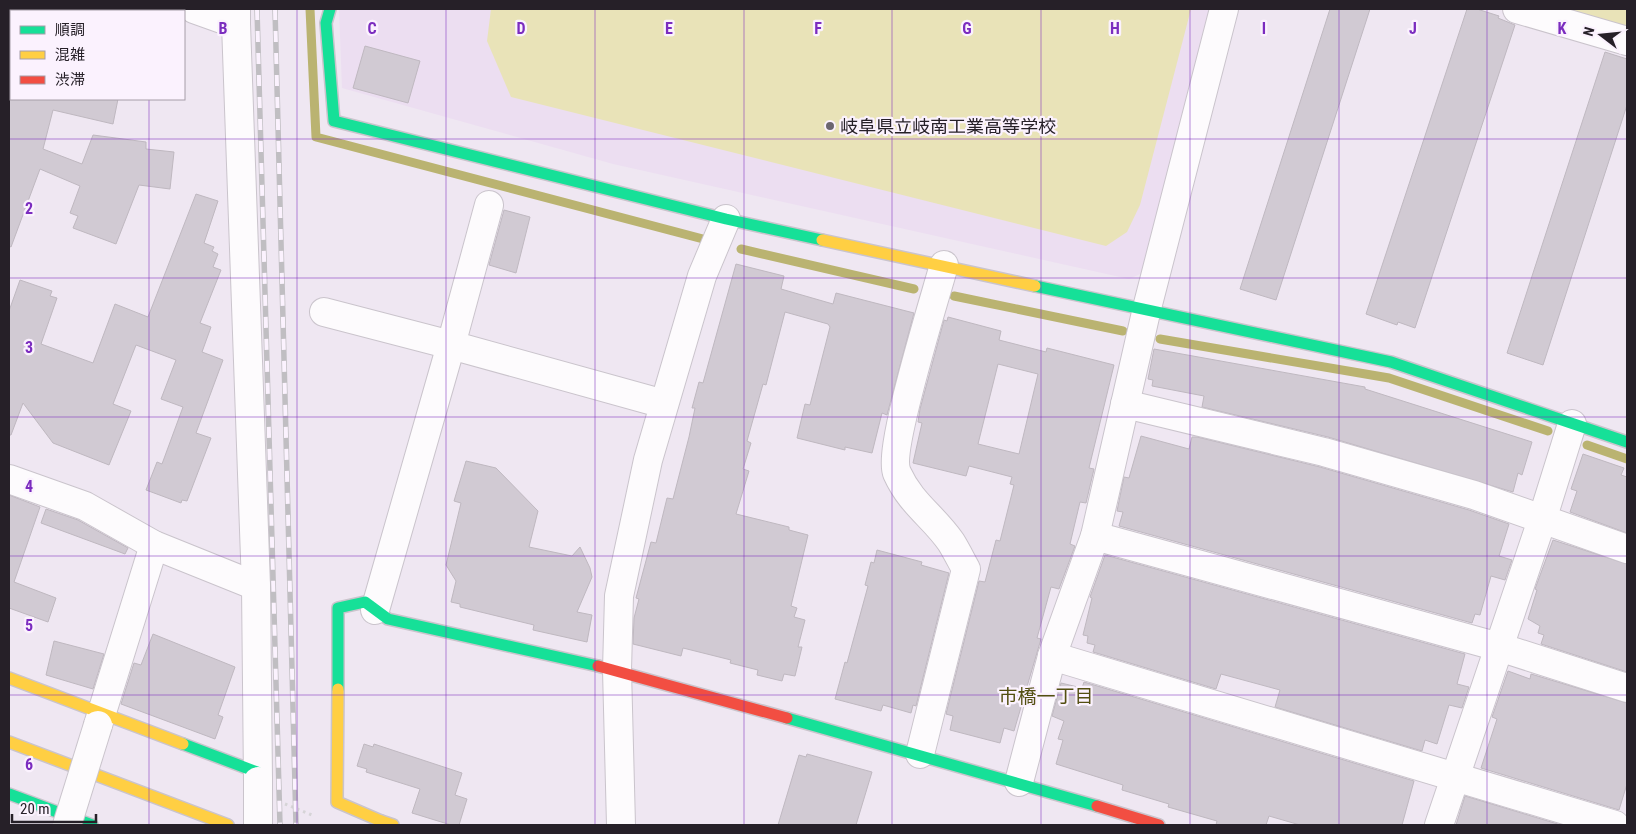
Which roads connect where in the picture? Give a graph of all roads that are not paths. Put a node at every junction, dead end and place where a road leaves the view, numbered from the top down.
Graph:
1 (194, 9) edge
2 (330, 9) edge
3 (1224, 9) edge
4 (1517, 9) edge
5 (236, 17) edge
6 (1627, 41) edge
7 (489, 205) dead end
8 (726, 219) junction
9 (944, 265) junction
10 (1147, 308) junction
11 (324, 312) dead end
12 (451, 345) junction
13 (664, 404) junction
14 (1125, 404) junction
15 (1572, 424) junction
16 (1627, 442) edge
17 (9, 479) edge
18 (1542, 520) junction
19 (1094, 536) junction
20 (154, 544) junction
21 (1627, 549) edge
22 (256, 586) junction
23 (375, 610) junction
24 (1499, 646) junction
25 (1052, 656) junction
26 (617, 670) junction
27 (9, 678) edge
28 (1627, 688) edge
29 (100, 719) junction
30 (9, 742) edge
31 (920, 754) junction
32 (257, 776) junction
33 (1456, 776) junction
34 (1019, 782) junction
35 (9, 794) edge
36 (1129, 821) edge
37 (381, 823) edge
38 (67, 825) edge
39 (92, 825) edge
40 (228, 825) edge
41 (258, 825) edge
42 (393, 825) edge
43 (621, 825) edge
44 (1159, 825) edge
45 (1439, 825) edge
46 (1615, 825) edge

1 - 5 street
2 - 8 street
3 - 10 street
4 - 6 street
5 - 22 street
7 - 12 street
8 - 9 street
8 - 13 street
9 - 10 street
9 - 31 street
10 - 14 street
10 - 15 street
11 - 12 street
12 - 13 street
12 - 23 street
13 - 26 street
14 - 18 street
14 - 19 street
15 - 16 street
15 - 18 street
17 - 20 street
18 - 21 street
18 - 24 street
19 - 24 street
19 - 25 street
20 - 22 street
20 - 29 street
22 - 32 street
23 - 26 street
23 - 37 street
24 - 28 street
24 - 33 street
25 - 33 street
25 - 34 street
26 - 31 street
26 - 43 street
27 - 29 street
29 - 32 street
29 - 38 street, bridge
30 - 40 street
31 - 34 street
32 - 41 street, bridge
33 - 45 street
33 - 46 street
34 - 36 street
35 - 39 street
36 - 44 street
37 - 42 street

